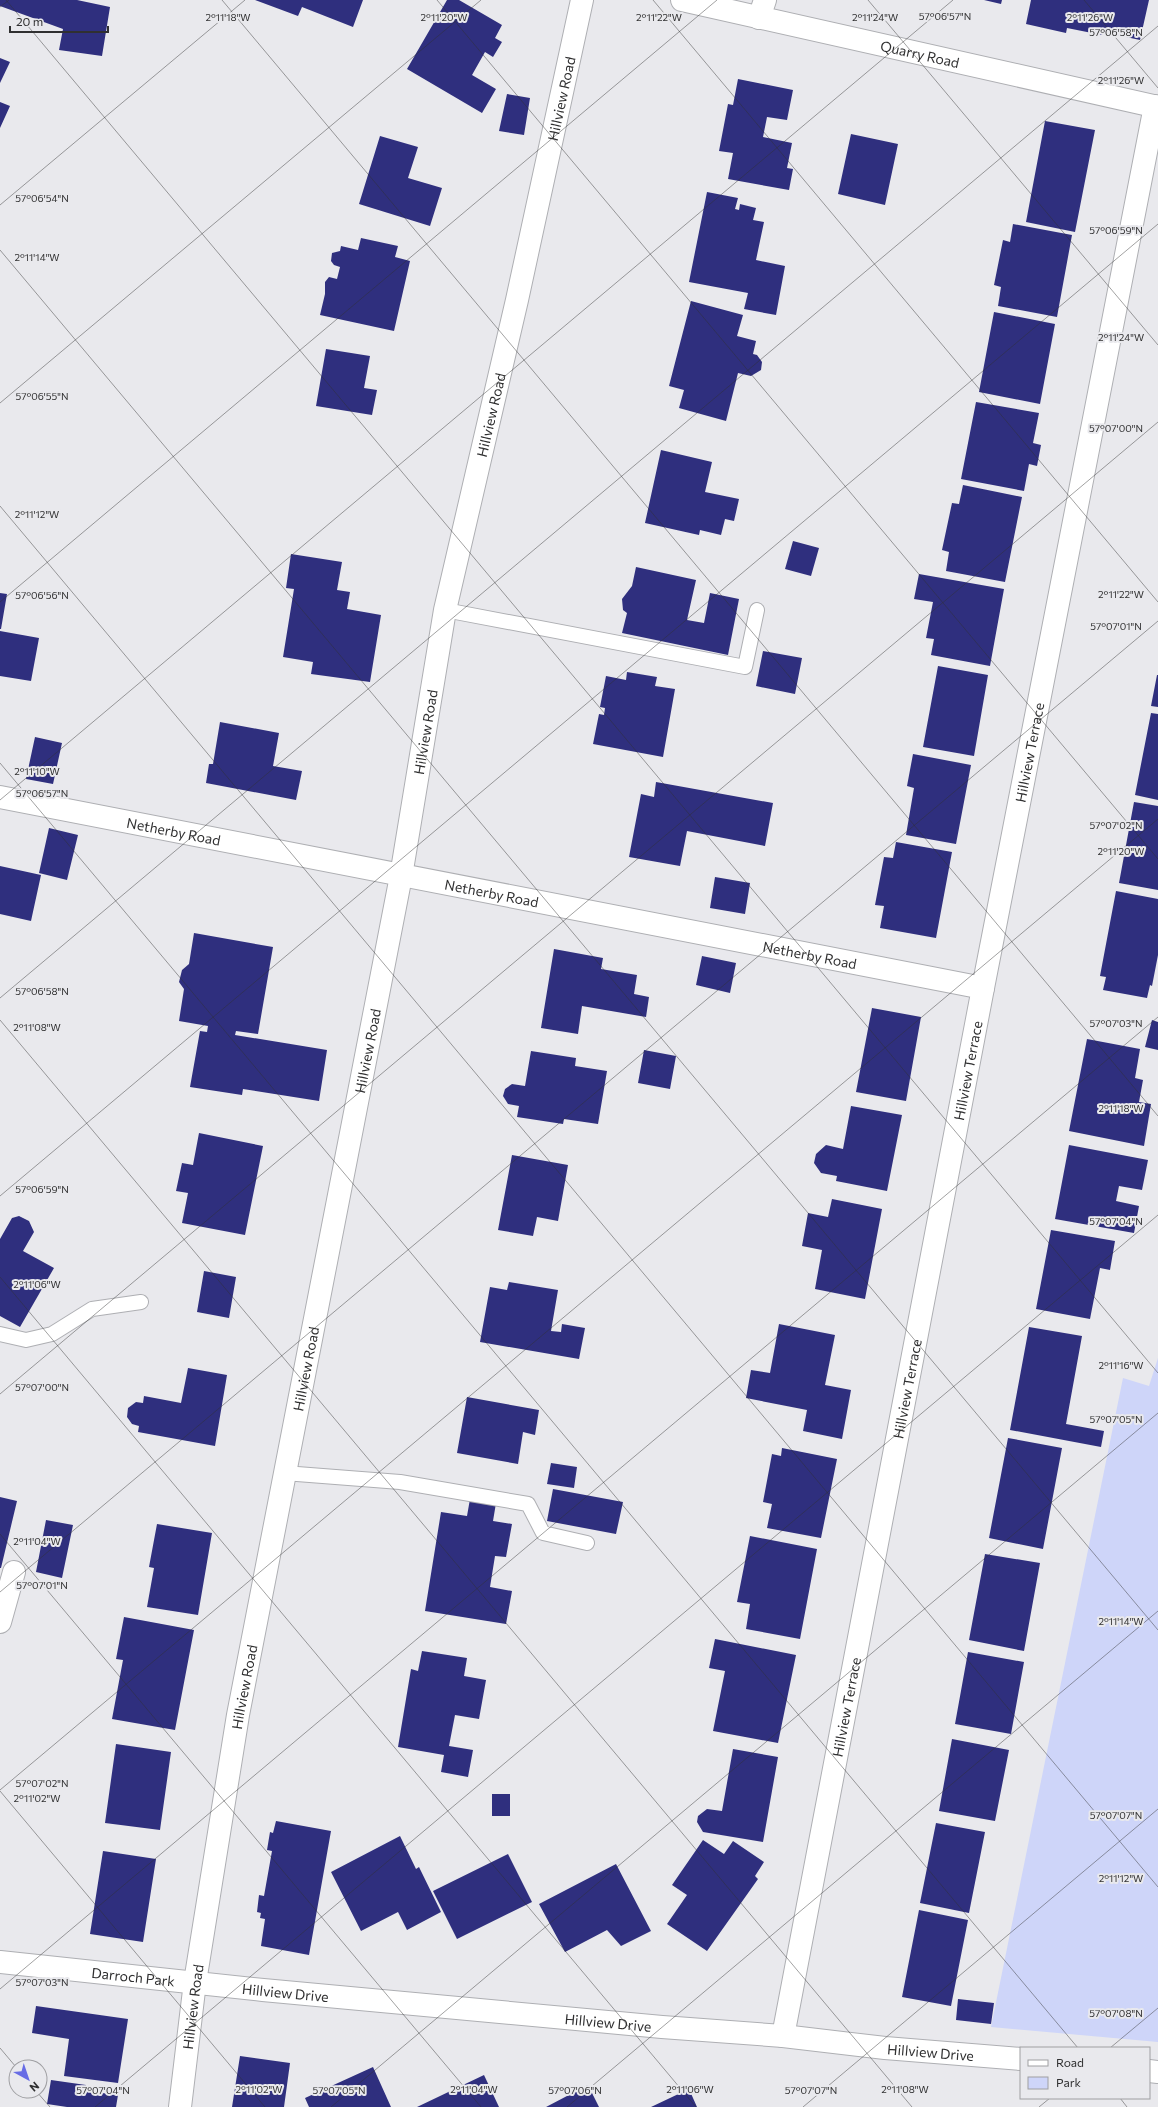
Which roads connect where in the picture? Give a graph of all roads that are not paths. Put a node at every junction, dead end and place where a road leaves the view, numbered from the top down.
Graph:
1 (582, 0) edge
2 (682, 0) edge
3 (762, 9) edge
4 (1157, 106) edge
5 (446, 610) junction
6 (756, 610) dead end
7 (0, 797) edge
8 (401, 876) junction
9 (983, 988) junction
10 (141, 1302) dead end
11 (0, 1334) edge
12 (284, 1473) junction
13 (587, 1543) dead end
14 (14, 1572) dead end
15 (0, 1622) edge
16 (0, 1962) edge
17 (195, 1982) junction
18 (783, 2036) junction
19 (1020, 2059) edge
20 (180, 2107) edge

1 - 5 street, Hillview Road
2 - 3 street, Quarry Road
3 - 4 street, Quarry Road
4 - 9 street, Hillview Terrace
5 - 6 lane
5 - 8 street, Hillview Road
7 - 8 street, Netherby Road
8 - 9 street, Netherby Road
8 - 12 street, Hillview Road
9 - 18 street, Hillview Terrace
10 - 11 lane
12 - 13 lane
12 - 17 street, Hillview Road
14 - 15 street
16 - 17 street, Darroch Park
17 - 18 street, Hillview Drive
17 - 20 street, Hillview Road
18 - 19 street, Hillview Drive

